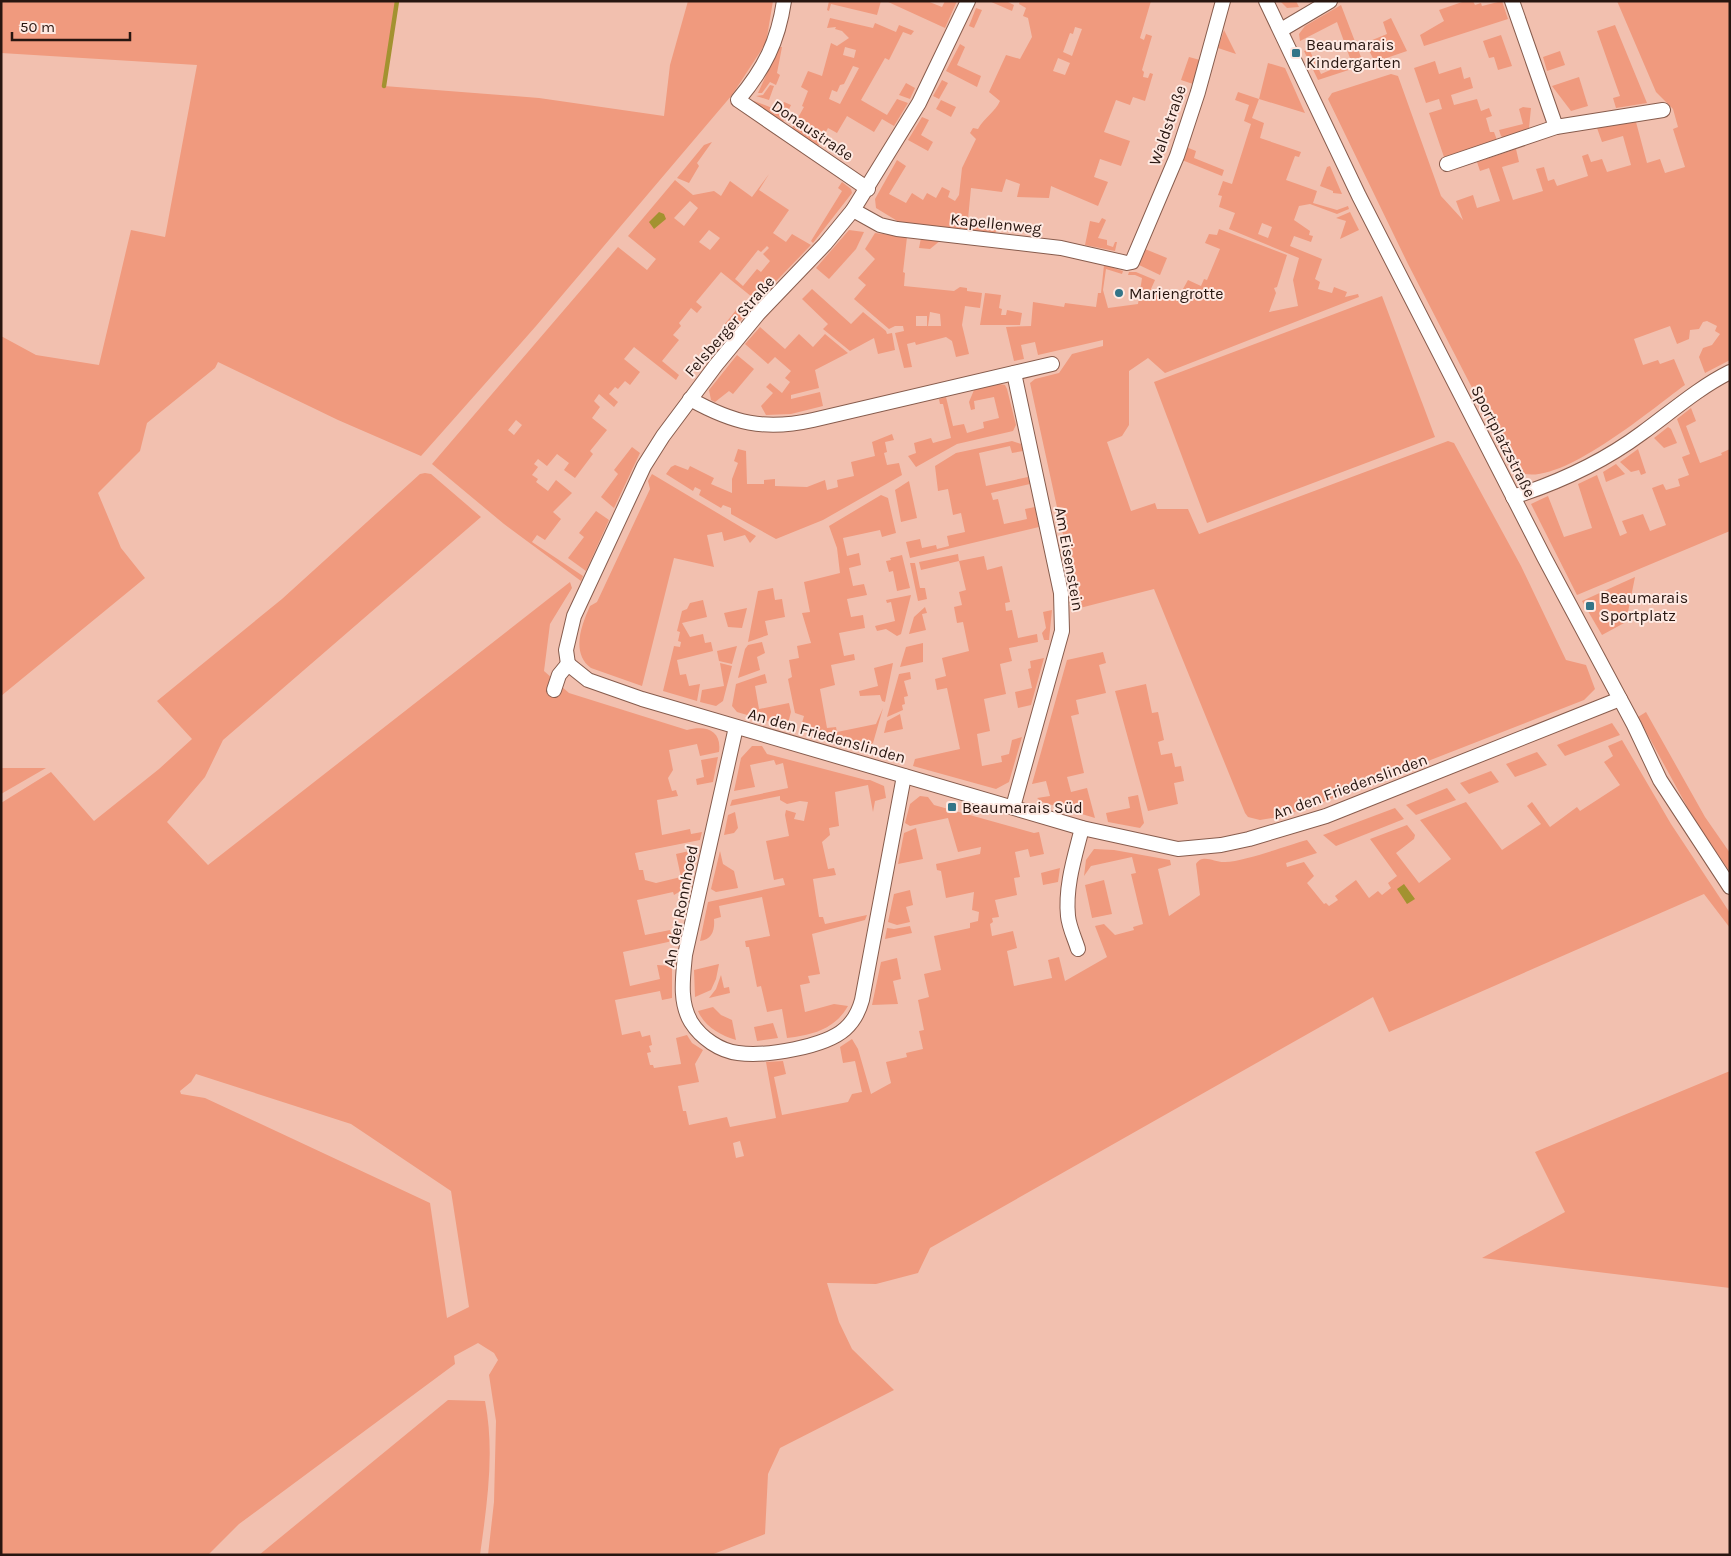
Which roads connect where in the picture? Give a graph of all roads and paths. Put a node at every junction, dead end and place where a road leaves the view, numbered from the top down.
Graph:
1 (784, 1) edge
2 (968, 1) edge
3 (1223, 1) edge
4 (1266, 1) edge
5 (1330, 1) edge
6 (1512, 1) edge
7 (1281, 30) junction
8 (1663, 110) dead end
9 (1556, 127) junction
10 (1447, 164) dead end
11 (868, 189) junction
12 (853, 210) junction
13 (1135, 258) joint
14 (1052, 364) dead end
15 (1730, 372) edge
16 (1014, 373) junction
17 (690, 399) junction
18 (1513, 496) junction
19 (568, 664) junction
20 (554, 690) dead end
21 (1620, 699) junction
22 (736, 727) junction
23 (904, 776) junction
24 (1013, 807) junction
25 (1082, 828) junction
26 (1730, 887) edge
27 (1078, 949) dead end

1 - 11 street, Donaustraße
2 - 11 street, Felsberger Straße
3 - 13 street, Waldstraße
4 - 7 street, Sportplatzstraße
5 - 7 street
6 - 9 street
7 - 18 street, Sportplatzstraße
8 - 9 street
9 - 10 street
11 - 12 street, Felsberger Straße
12 - 13 street, Kapellenweg
12 - 17 street, Felsberger Straße
14 - 16 street
15 - 18 street
16 - 17 street
16 - 24 street, Am Eisenstein
17 - 19 street, Felsberger Straße
18 - 21 street, Sportplatzstraße
19 - 20 street
19 - 22 street, An den Friedenslinden
21 - 25 street, An den Friedenslinden
21 - 26 street, Sportplatzstraße
22 - 23 street, An den Friedenslinden
22 - 23 street, An der Ronnhoed
23 - 24 street, An den Friedenslinden
24 - 25 street, An den Friedenslinden
25 - 27 street

